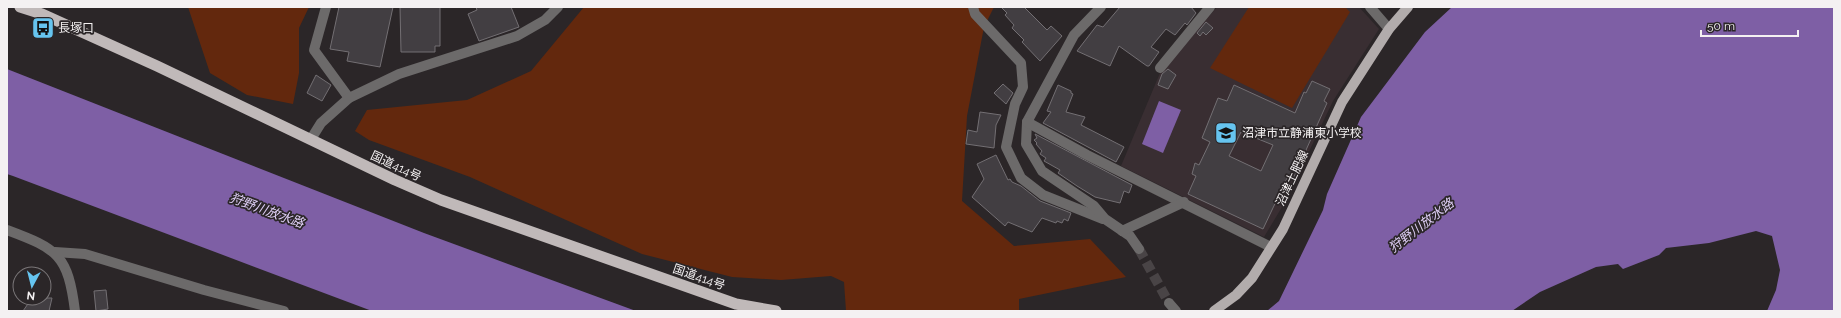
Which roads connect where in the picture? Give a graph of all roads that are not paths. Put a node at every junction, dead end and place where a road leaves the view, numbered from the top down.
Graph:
1 (20, 7) edge
2 (326, 7) edge
3 (558, 7) edge
4 (973, 7) edge
5 (1101, 7) edge
6 (1370, 7) edge
7 (1408, 7) edge
8 (1205, 9) edge
9 (1389, 29) junction
10 (1160, 68) dead end
11 (349, 98) junction
12 (1027, 122) junction
13 (311, 139) junction
14 (1184, 202) junction
15 (1105, 219) junction
16 (7, 230) edge
17 (1122, 231) junction
18 (1271, 247) junction
19 (1139, 249) tunnel mouth
20 (55, 252) junction
21 (1169, 303) tunnel mouth
22 (735, 307) edge
23 (75, 311) edge
24 (284, 311) edge
25 (776, 311) edge
26 (1176, 311) edge
27 (1214, 311) edge

1 - 13 highway, 国道414号
2 - 11 street
3 - 11 street
4 - 15 street
5 - 12 street
6 - 9 street
7 - 9 main road, 沼津土肥線
8 - 10 street
9 - 18 main road, 沼津土肥線
11 - 13 street
12 - 14 street
12 - 15 street
13 - 22 highway, 国道414号
14 - 17 street
14 - 18 street
15 - 17 street
16 - 20 street
17 - 19 street
18 - 27 main road, 沼津土肥線
20 - 23 street
20 - 24 street
21 - 26 street
22 - 25 highway, 国道414号

